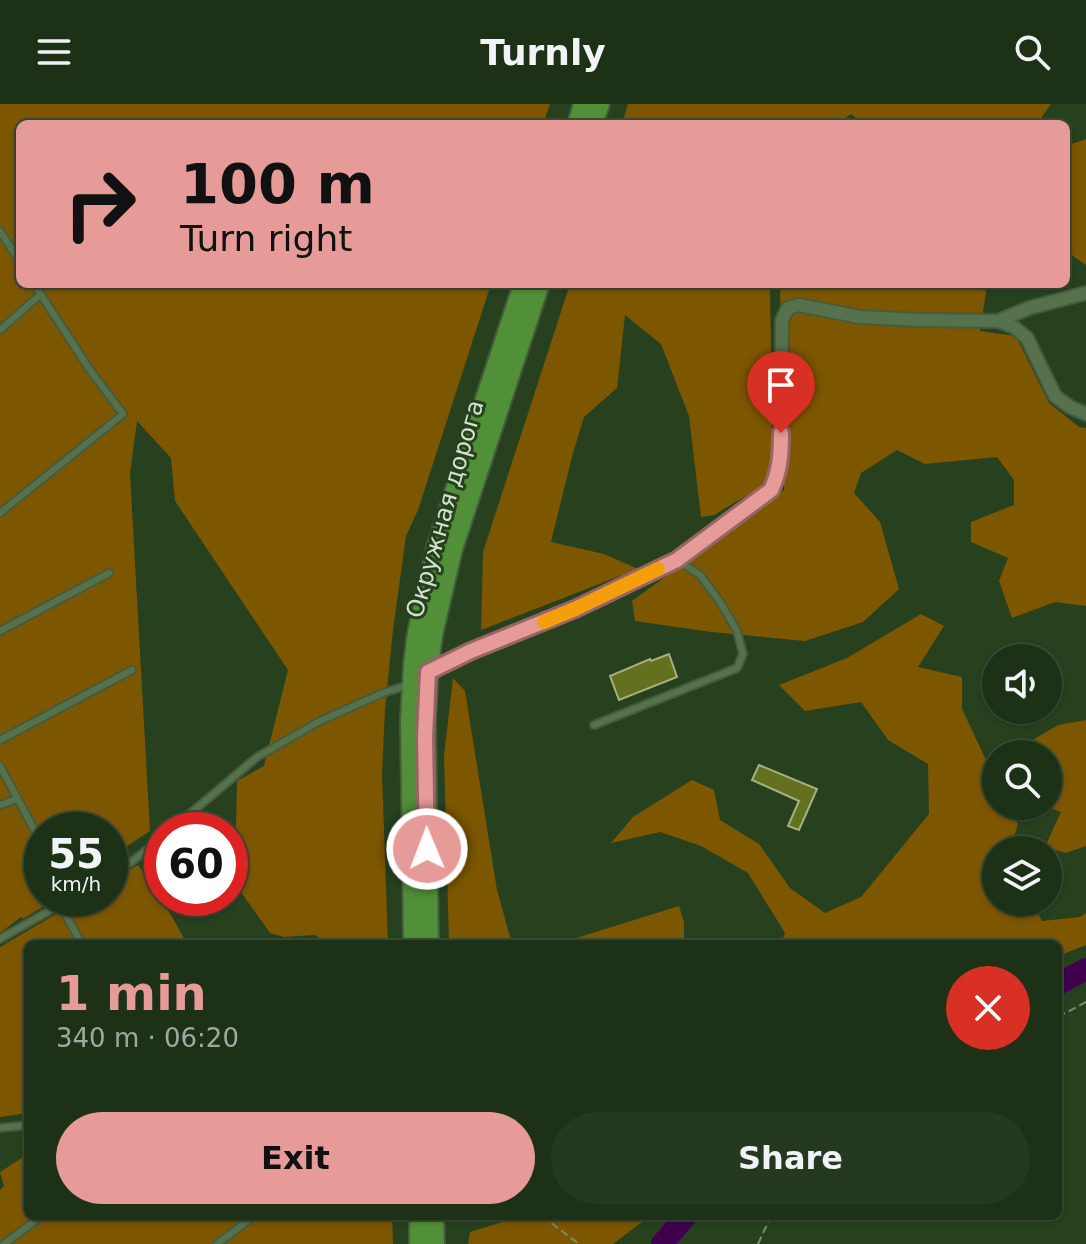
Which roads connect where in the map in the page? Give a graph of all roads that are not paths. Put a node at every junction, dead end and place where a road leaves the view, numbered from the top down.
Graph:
1 (0, 231) edge
2 (16, 256) edge
3 (37, 288) edge
4 (522, 288) edge
5 (539, 288) edge
6 (1086, 293) edge
7 (41, 294) junction
8 (998, 321) junction
9 (0, 330) edge
10 (1086, 414) edge
11 (0, 513) edge
12 (677, 560) junction
13 (109, 573) dead end
14 (0, 631) edge
15 (132, 670) dead end
16 (428, 672) junction
17 (412, 682) junction
18 (594, 725) dead end
19 (0, 740) edge
20 (0, 766) edge
21 (17, 799) junction
22 (0, 805) edge
23 (24, 812) edge
24 (192, 812) edge
25 (144, 852) edge
26 (128, 864) edge
27 (41, 916) edge
28 (66, 916) edge
29 (0, 939) edge
30 (80, 940) edge
31 (413, 940) edge
32 (429, 940) edge
33 (24, 1125) edge
34 (0, 1128) edge
35 (37, 1220) edge
36 (249, 1220) edge
37 (419, 1220) edge
38 (434, 1220) edge
39 (4, 1244) edge
40 (217, 1244) edge
41 (419, 1244) edge
42 (435, 1244) edge

1 - 2 lane
3 - 7 lane
4 - 17 main road, Окружная дорога
5 - 16 main road, Окружная дорога
6 - 8 street
7 - 9 lane
7 - 11 lane
8 - 10 street
8 - 12 street
12 - 16 street
12 - 18 lane
13 - 14 lane
15 - 19 lane
16 - 17 street
16 - 32 main road, Окружная дорога
17 - 24 lane
17 - 31 main road, Окружная дорога
20 - 21 lane
21 - 22 lane
21 - 23 lane
25 - 26 lane
27 - 29 lane
28 - 30 lane
33 - 34 lane
35 - 39 lane
36 - 40 lane
37 - 41 main road
38 - 42 main road

